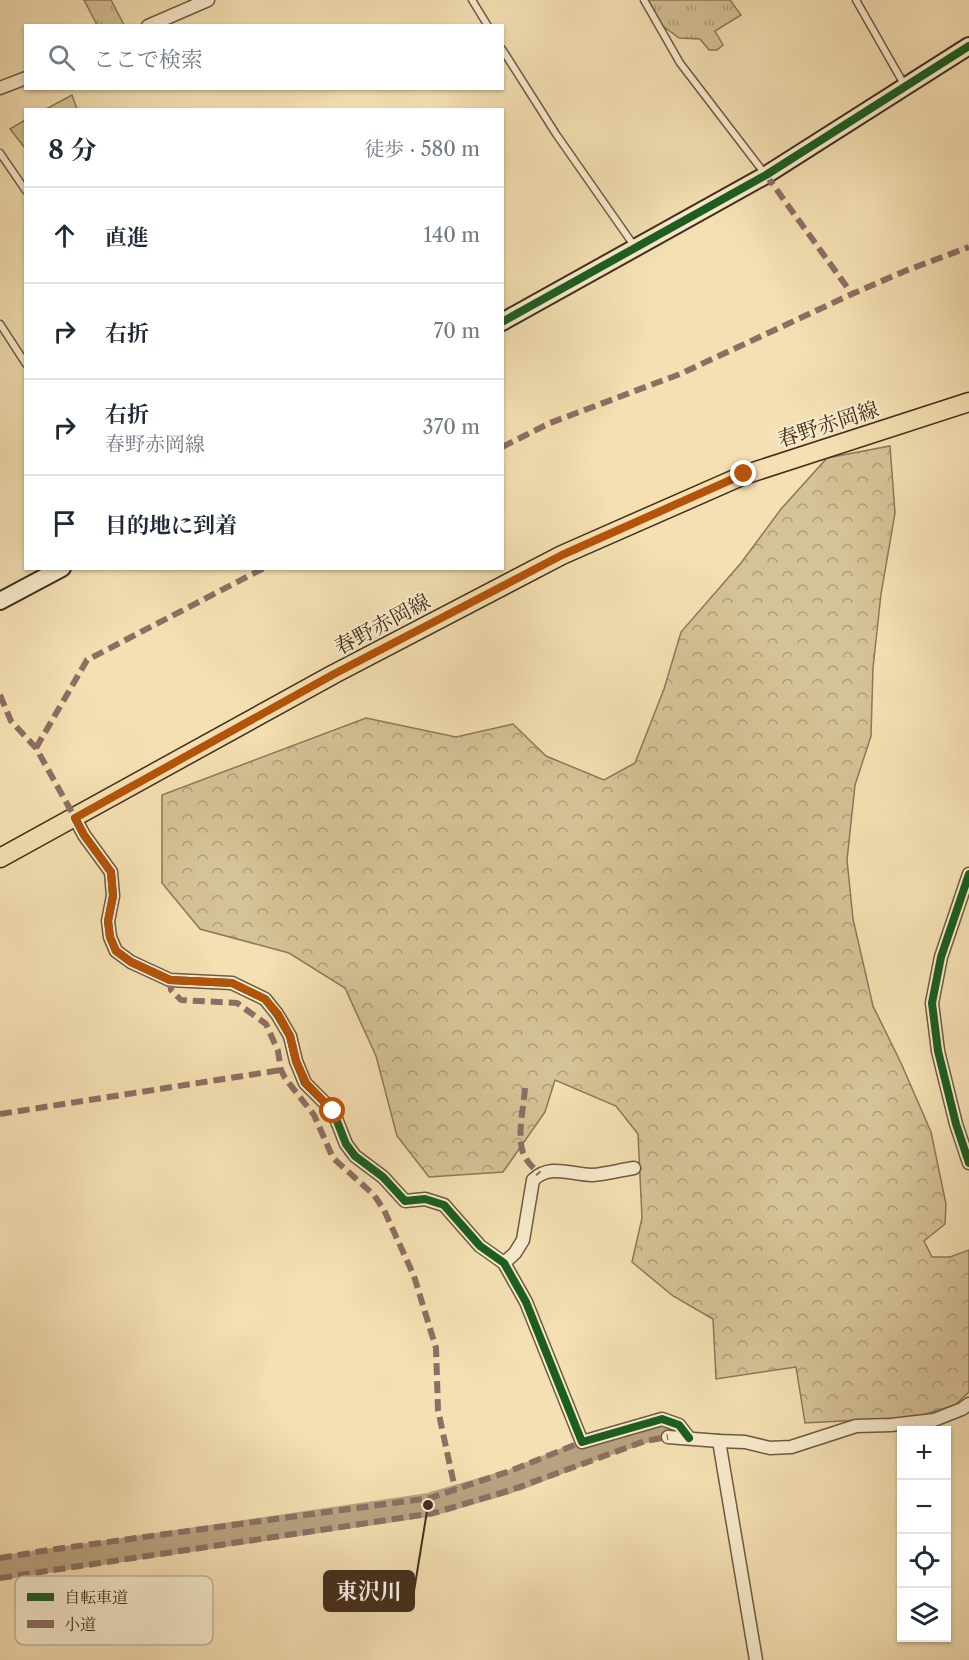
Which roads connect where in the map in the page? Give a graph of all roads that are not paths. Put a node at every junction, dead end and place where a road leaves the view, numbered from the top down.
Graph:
1 (208, 0) edge
2 (472, 0) edge
3 (644, 0) edge
4 (856, 0) edge
5 (153, 24) edge
6 (487, 24) edge
7 (969, 46) edge
8 (504, 52) edge
9 (24, 79) edge
10 (906, 86) junction
11 (0, 88) edge
12 (0, 153) edge
13 (766, 175) junction
14 (24, 188) edge
15 (635, 247) junction
16 (504, 321) edge
17 (0, 324) edge
18 (24, 361) edge
19 (969, 402) edge
20 (58, 570) edge
21 (0, 601) edge
22 (75, 818) junction
23 (0, 858) edge
24 (969, 874) edge
25 (969, 1163) edge
26 (634, 1168) dead end
27 (504, 1263) junction
28 (969, 1404) edge
29 (668, 1437) dead end
30 (689, 1438) junction
31 (719, 1442) junction
32 (756, 1660) edge

1 - 5 street
2 - 6 lane
3 - 13 lane
4 - 10 lane
7 - 10 street
8 - 15 lane
9 - 11 street
10 - 13 street
12 - 14 lane
13 - 15 street
15 - 16 street
17 - 18 lane
19 - 22 main road, 春野赤岡線
20 - 21 street
22 - 23 main road, 春野赤岡線
22 - 27 street
24 - 25 street
26 - 27 street
27 - 30 street
28 - 31 street
29 - 30 street
30 - 31 street
31 - 32 street

